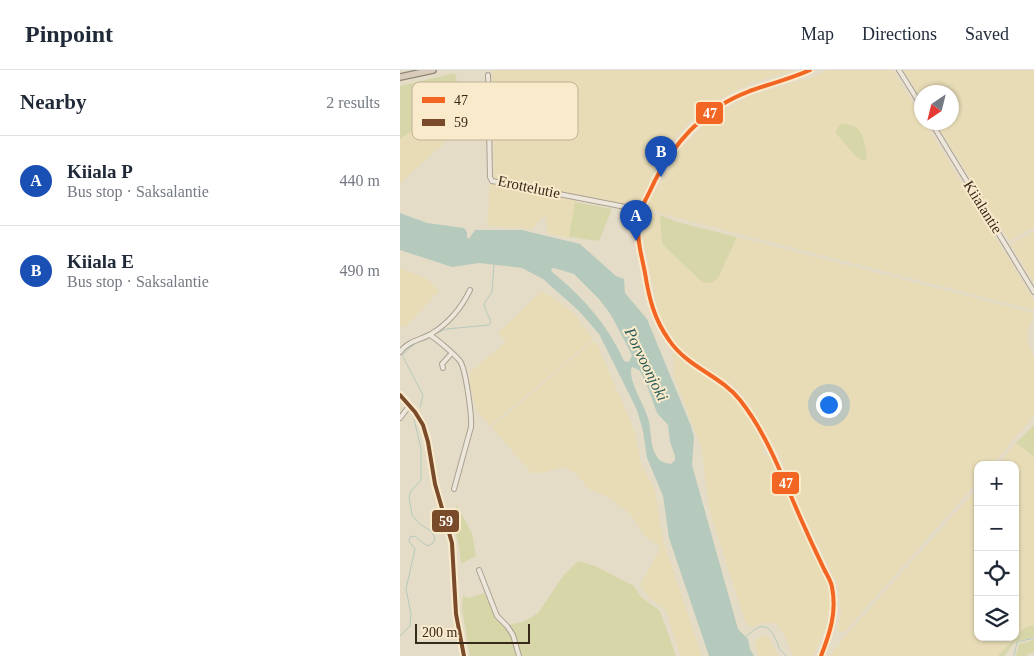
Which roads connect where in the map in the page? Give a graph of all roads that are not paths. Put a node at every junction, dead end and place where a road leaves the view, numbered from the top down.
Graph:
1 (433, 70) edge
2 (810, 70) edge
3 (899, 70) edge
4 (488, 74) dead end
5 (400, 77) edge
6 (488, 82) edge
7 (914, 94) edge
8 (936, 130) edge
9 (489, 140) edge
10 (641, 210) junction
11 (470, 290) dead end
12 (1034, 292) edge
13 (430, 335) junction
14 (400, 352) edge
15 (452, 354) junction
16 (443, 368) dead end
17 (400, 395) edge
18 (410, 405) junction
19 (400, 418) edge
20 (454, 489) dead end
21 (478, 570) dead end
22 (464, 656) edge
23 (518, 656) edge
24 (821, 656) edge

1 - 5 highway
2 - 10 street
3 - 7 street
4 - 6 street, Erottelutie
8 - 12 street, Kiialantie
9 - 10 street, Erottelutie
10 - 24 street
11 - 13 street
13 - 14 street
13 - 15 street
15 - 16 street
15 - 20 street
17 - 18 street
18 - 19 street
18 - 22 street
21 - 23 street

